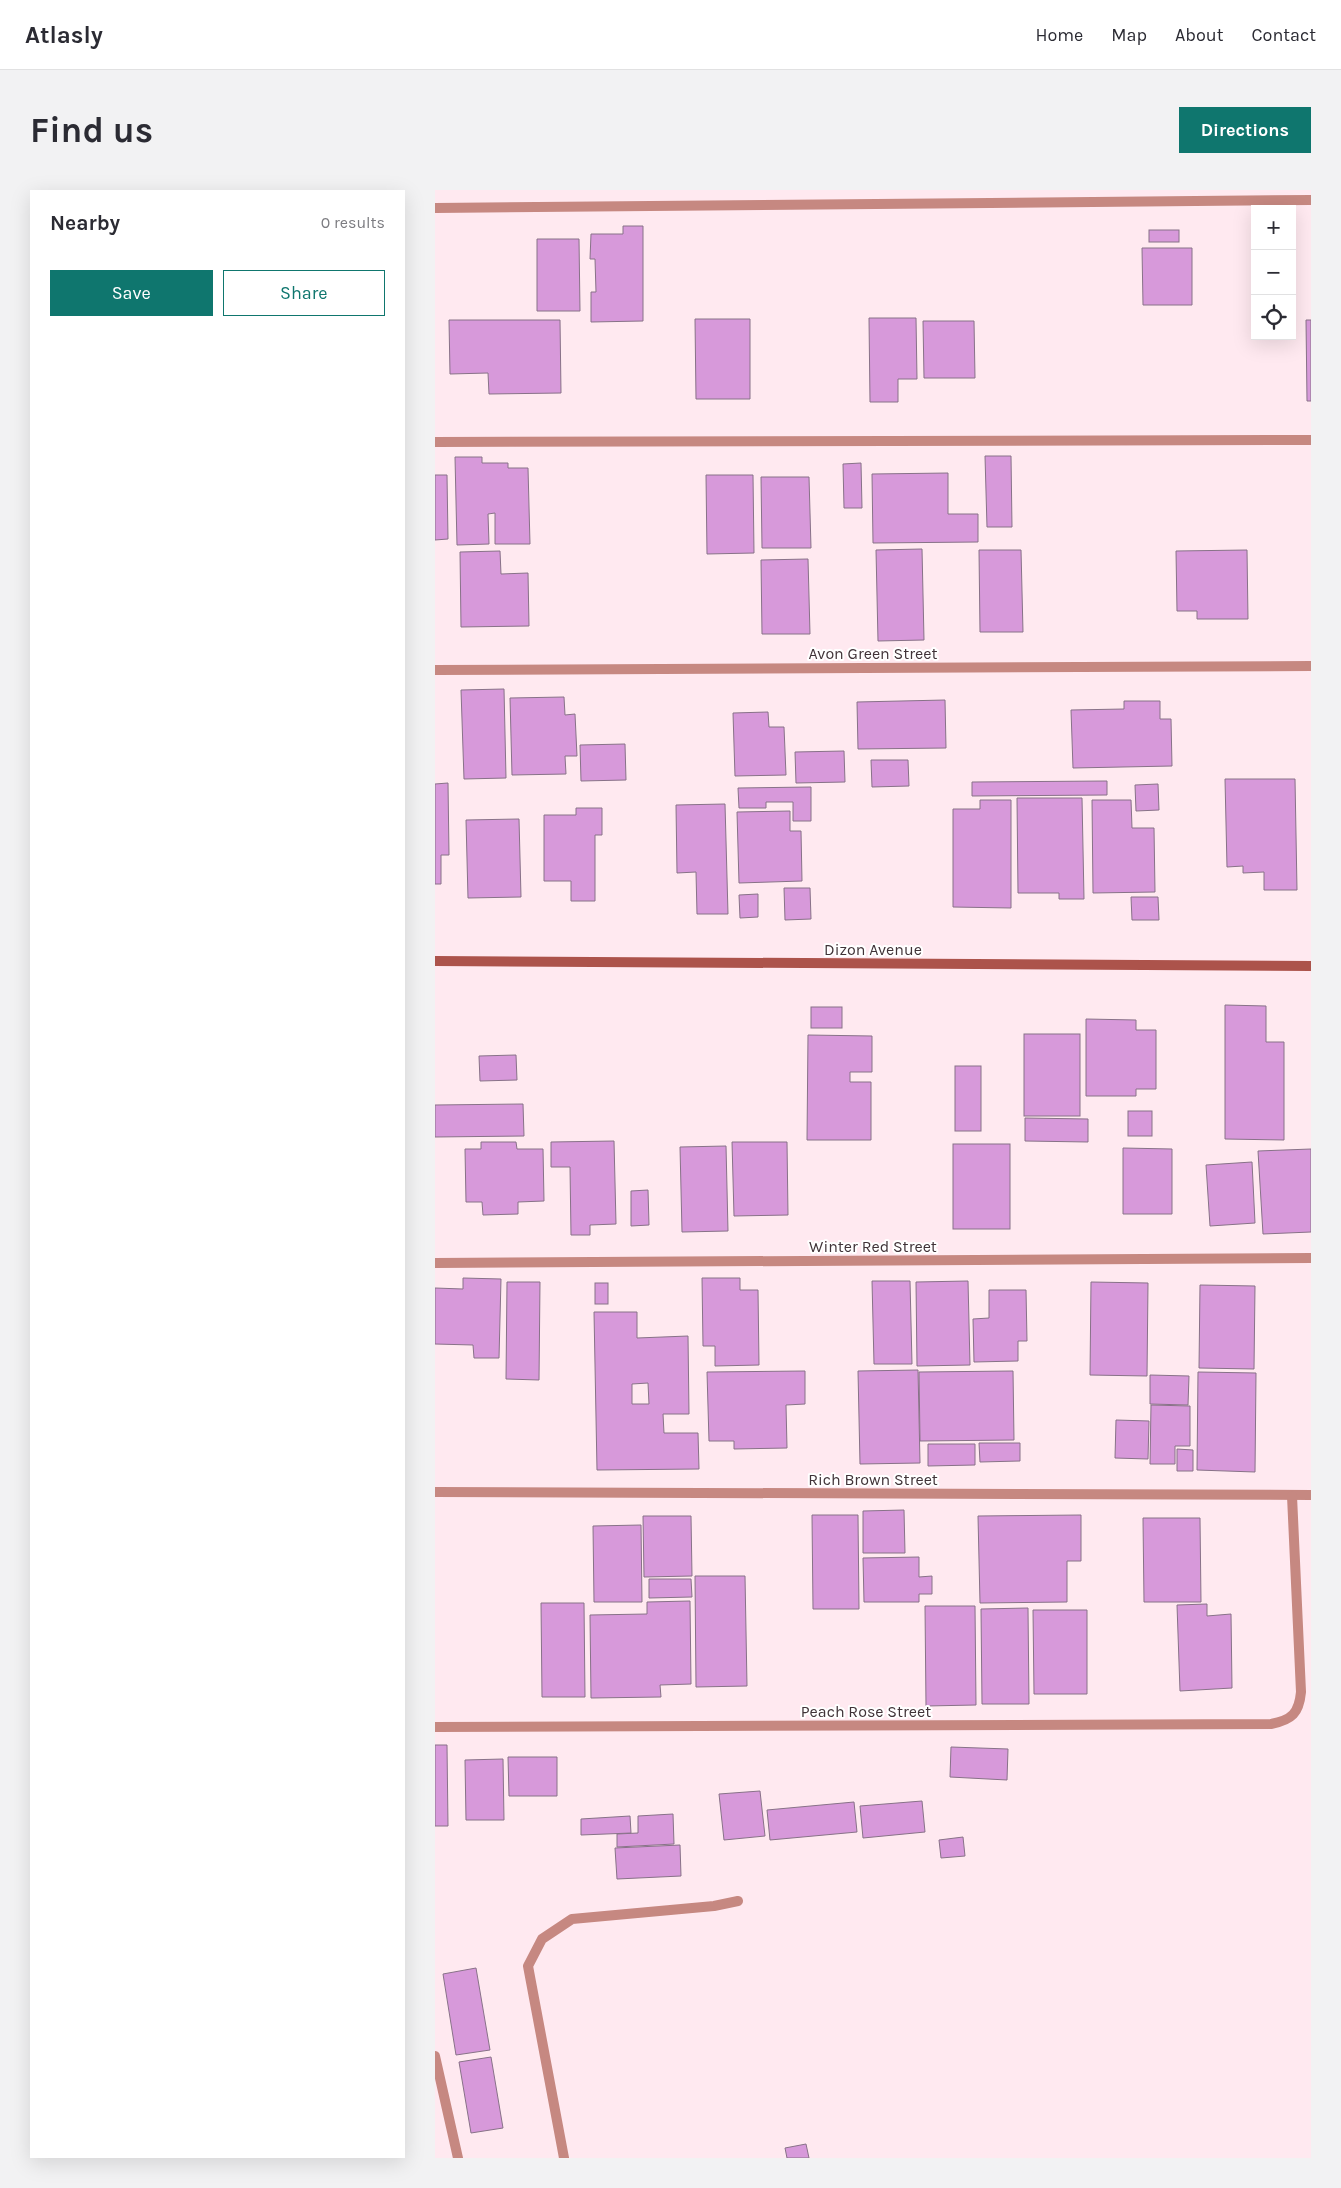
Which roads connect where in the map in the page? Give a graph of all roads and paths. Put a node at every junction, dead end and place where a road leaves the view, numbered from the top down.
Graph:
1 (1311, 200) edge
2 (435, 208) edge
3 (1311, 440) edge
4 (435, 442) edge
5 (1311, 666) edge
6 (435, 670) edge
7 (435, 961) edge
8 (1311, 966) edge
9 (1311, 1258) edge
10 (435, 1263) edge
11 (435, 1492) edge
12 (1311, 1495) edge
13 (1292, 1496) junction
14 (435, 1728) edge
15 (738, 1902) dead end
16 (435, 2056) edge
17 (458, 2158) edge
18 (564, 2158) edge

1 - 2 street
3 - 4 street
5 - 6 street, Avon Green Street
7 - 8 street, Dizon Avenue
9 - 10 street, Winter Red Street
11 - 13 street, Rich Brown Street
12 - 13 street, Rich Brown Street
13 - 14 street, Peach Rose Street
15 - 18 street
16 - 17 street

